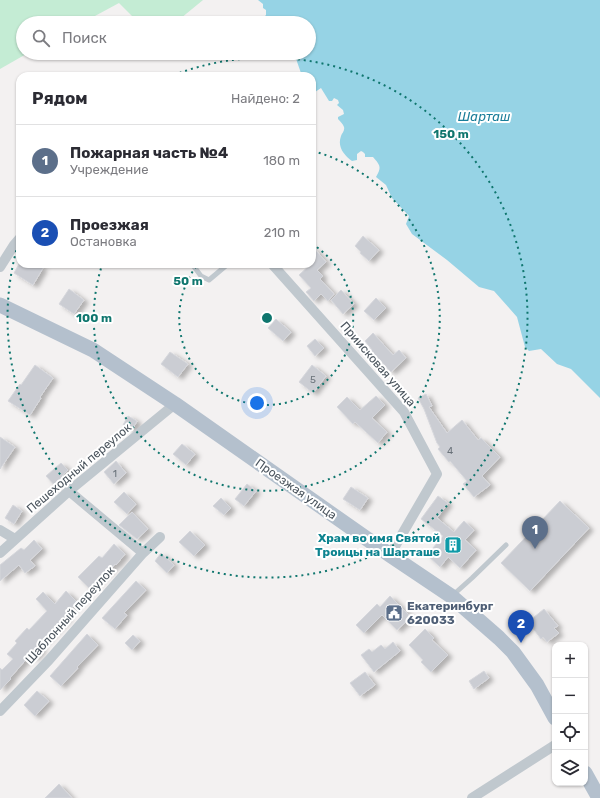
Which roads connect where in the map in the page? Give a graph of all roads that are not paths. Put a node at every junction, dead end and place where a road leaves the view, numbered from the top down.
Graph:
1 (16, 243) edge
2 (0, 267) edge
3 (195, 268) edge
4 (223, 268) edge
5 (276, 268) edge
6 (0, 304) edge
7 (175, 404) junction
8 (70, 491) junction
9 (0, 530) edge
10 (160, 537) dead end
11 (15, 539) junction
12 (506, 545) dead end
13 (0, 553) edge
14 (143, 553) junction
15 (390, 555) junction
16 (451, 596) junction
17 (0, 711) edge
18 (553, 714) edge
19 (552, 747) edge
20 (588, 778) edge
21 (472, 798) edge
22 (599, 798) edge

1 - 2 street
3 - 4 lane
5 - 15 street, Приисковая улица
6 - 7 main road, Проезжая улица
7 - 8 street, Пешеходный переулок
7 - 15 main road, Проезжая улица
8 - 11 street, Пешеходный переулок
8 - 14 street
9 - 11 street
10 - 14 street, Шаблонный переулок
11 - 13 street, Пешеходный переулок
12 - 16 lane
14 - 17 street, Шаблонный переулок
15 - 16 main road, Проезжая улица
16 - 18 main road, Проезжая улица
19 - 21 street
20 - 22 main road

